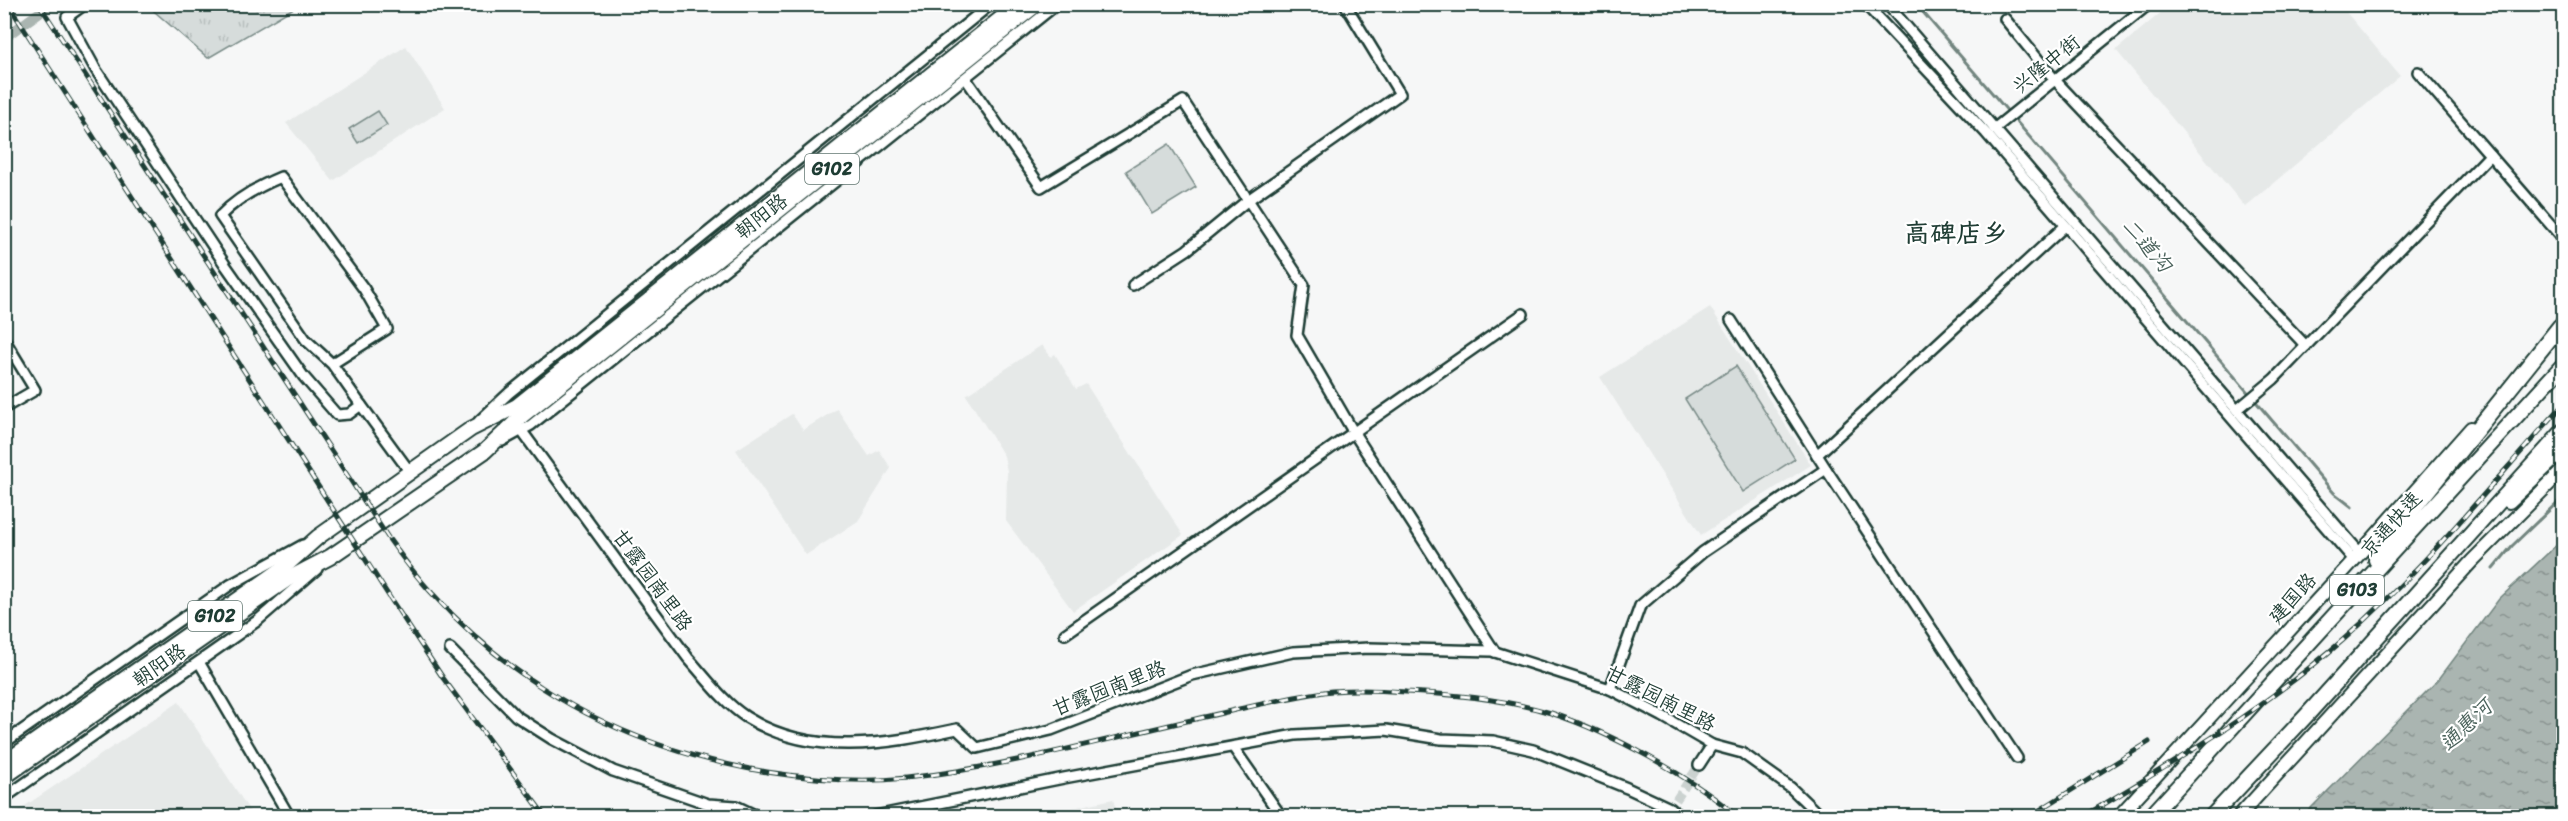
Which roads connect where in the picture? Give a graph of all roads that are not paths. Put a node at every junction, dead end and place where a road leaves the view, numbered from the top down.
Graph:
1 (85, 4) edge
2 (991, 4) edge
3 (1019, 4) edge
4 (1037, 4) edge
5 (1057, 4) edge
6 (1345, 4) edge
7 (1865, 4) edge
8 (1887, 4) edge
9 (2149, 4) edge
10 (2005, 19) dead end
11 (2418, 72) dead end
12 (966, 79) junction
13 (2055, 80) junction
14 (1996, 128) junction
15 (2490, 155) junction
16 (1248, 200) junction
17 (2066, 226) junction
18 (2564, 240) edge
19 (1133, 285) dead end
20 (610, 311) junction
21 (1523, 315) dead end
22 (1731, 320) dead end
23 (2562, 325) edge
24 (627, 333) junction
25 (4, 339) edge
26 (2306, 346) junction
27 (332, 364) junction
28 (2564, 364) edge
29 (361, 405) junction
30 (4, 408) edge
31 (2237, 410) junction
32 (471, 429) junction
33 (521, 430) junction
34 (2564, 430) edge
35 (1354, 433) junction
36 (2564, 449) edge
37 (485, 451) junction
38 (1817, 455) junction
39 (1826, 469) junction
40 (2564, 470) edge
41 (410, 472) junction
42 (318, 537) junction
43 (2460, 544) junction
44 (2357, 556) junction
45 (330, 557) junction
46 (2345, 603) junction
47 (1065, 634) dead end
48 (450, 649) dead end
49 (1495, 652) junction
50 (199, 662) junction
51 (98, 677) junction
52 (1610, 689) junction
53 (111, 696) junction
54 (124, 714) junction
55 (4, 743) edge
56 (1712, 745) junction
57 (1233, 747) junction
58 (2017, 758) dead end
59 (4, 763) edge
60 (1699, 765) tunnel mouth
61 (4, 777) edge
62 (4, 798) edge
63 (289, 816) edge
64 (756, 816) edge
65 (875, 816) edge
66 (1281, 816) edge
67 (1679, 816) edge
68 (1820, 816) edge
69 (2119, 816) edge
70 (2151, 816) edge
71 (2211, 816) edge
72 (2239, 816) edge

1 - 29 street
2 - 20 street, 朝阳路
3 - 24 highway, 朝阳路 / G102
4 - 24 highway, 朝阳路 / G102
5 - 12 street, 朝阳路
6 - 16 street
7 - 17 street
8 - 14 street
9 - 13 street, 兴隆中街
10 - 13 street
11 - 15 street
12 - 16 street
12 - 24 street, 朝阳路
13 - 14 street, 兴隆中街
13 - 26 street
14 - 31 street
15 - 18 street
15 - 26 street
16 - 19 street
16 - 35 street
17 - 38 street
17 - 44 street
20 - 24 street
20 - 32 street, 朝阳路
21 - 35 street
22 - 38 street
23 - 44 main road, 建国路
23 - 46 highway
24 - 32 highway, 朝阳路 / G102
24 - 33 street, 朝阳路
24 - 37 highway, 朝阳路 / G102
25 - 30 street
26 - 31 street
27 - 27 street
27 - 29 street
28 - 46 highway, 京通快速 / G103
29 - 41 street
31 - 44 street
32 - 41 highway, 朝阳路 / G102
33 - 37 street, 朝阳路
33 - 49 street, 甘露园南里路
34 - 43 highway, G103
35 - 47 street
35 - 49 street
36 - 43 highway
37 - 45 highway, 朝阳路 / G102
38 - 39 street
39 - 52 street
39 - 58 street
40 - 72 main road
41 - 42 highway, 朝阳路 / G102
42 - 51 street, 朝阳路
42 - 53 highway, 朝阳路 / G102
43 - 71 highway, G103
44 - 69 main road, 建国路
45 - 50 street, 朝阳路
45 - 53 highway, 朝阳路 / G102
46 - 70 highway, 京通快速 / G103
48 - 64 street
49 - 52 street, 甘露园南里路
50 - 54 street, 朝阳路
50 - 63 street
51 - 53 street
51 - 55 street, 朝阳路
52 - 56 street, 甘露园南里路
53 - 54 street
53 - 59 highway, 朝阳路 / G102
53 - 61 highway, 朝阳路 / G102
54 - 62 street, 朝阳路
56 - 60 street
56 - 68 street, 甘露园南里路
57 - 65 street
57 - 66 street
57 - 67 street

